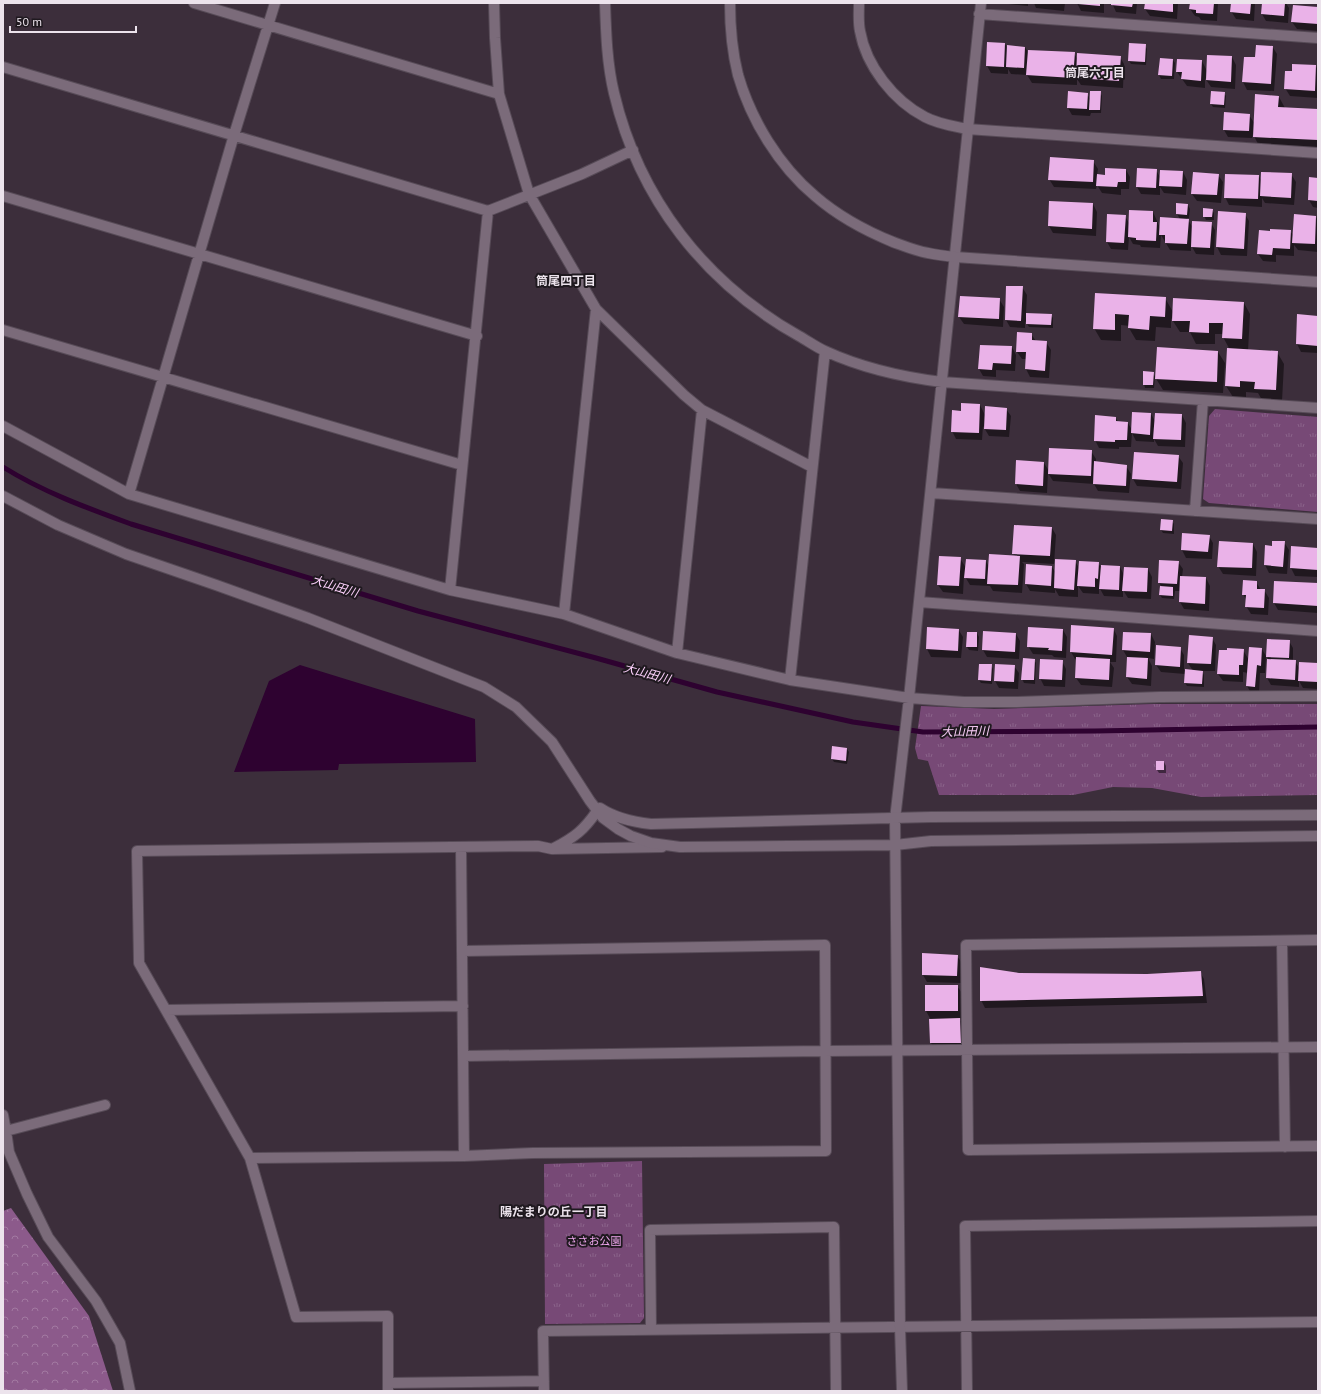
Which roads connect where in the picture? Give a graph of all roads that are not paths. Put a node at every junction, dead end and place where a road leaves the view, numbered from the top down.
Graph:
1 (194, 3) edge
2 (275, 3) edge
3 (494, 3) edge
4 (605, 3) edge
5 (730, 3) edge
6 (859, 3) edge
7 (981, 3) edge
8 (980, 14) junction
9 (269, 25) junction
10 (1318, 38) edge
11 (3, 67) edge
12 (499, 94) junction
13 (967, 129) junction
14 (234, 135) junction
15 (633, 150) junction
16 (1318, 153) edge
17 (529, 194) junction
18 (3, 196) edge
19 (488, 211) junction
20 (200, 254) junction
21 (955, 257) junction
22 (1318, 282) edge
23 (596, 309) junction
24 (3, 330) edge
25 (477, 336) junction
26 (825, 351) junction
27 (164, 377) junction
28 (942, 382) junction
29 (1203, 400) junction
30 (1318, 408) edge
31 (702, 410) junction
32 (3, 426) edge
33 (462, 465) junction
34 (812, 467) junction
35 (931, 493) junction
36 (129, 494) junction
37 (3, 496) edge
38 (1195, 511) junction
39 (1318, 519) edge
40 (450, 590) junction
41 (919, 602) junction
42 (564, 614) junction
43 (1318, 631) edge
44 (677, 653) junction
45 (790, 680) junction
46 (1318, 696) edge
47 (909, 698) junction
48 (590, 801) junction
49 (597, 811) junction
50 (1318, 815) edge
51 (895, 819) junction
52 (1318, 836) edge
53 (895, 845) junction
54 (461, 847) junction
55 (680, 847) junction
56 (552, 849) junction
57 (1318, 940) edge
58 (1282, 941) junction
59 (463, 951) junction
60 (463, 1006) junction
61 (166, 1010) junction
62 (1284, 1047) junction
63 (1318, 1047) edge
64 (897, 1050) junction
65 (967, 1050) junction
66 (825, 1051) junction
67 (464, 1056) junction
68 (105, 1105) dead end
69 (3, 1116) edge
70 (6, 1131) junction
71 (1318, 1146) edge
72 (1285, 1147) junction
73 (464, 1156) junction
74 (250, 1158) junction
75 (1318, 1221) edge
76 (1318, 1322) edge
77 (966, 1326) junction
78 (836, 1327) junction
79 (900, 1327) junction
80 (651, 1330) junction
81 (544, 1386) edge
82 (388, 1387) edge
83 (130, 1391) edge
84 (836, 1391) edge
85 (902, 1391) edge
86 (967, 1391) edge

1 - 9 street
2 - 9 street
3 - 12 street
4 - 15 street
5 - 21 street
6 - 13 street
7 - 8 street
8 - 10 street
8 - 13 street
9 - 12 street
9 - 14 street
11 - 14 street
12 - 17 street
13 - 16 street
13 - 21 street
14 - 19 street
14 - 20 street
15 - 17 street
15 - 26 street
17 - 19 street
17 - 23 street
18 - 20 street
19 - 25 street
20 - 25 street
20 - 27 street
21 - 22 street
21 - 28 street
23 - 31 street
23 - 42 street
24 - 27 street
25 - 33 street
26 - 28 street
26 - 34 street
27 - 33 street
27 - 36 street
28 - 29 street
28 - 35 street
29 - 30 street
29 - 38 street
31 - 34 street
31 - 44 street
32 - 36 street
33 - 40 street
34 - 45 street
35 - 38 street
35 - 41 street
36 - 40 street
37 - 48 street
38 - 39 street
40 - 42 street
41 - 43 street
41 - 47 street
42 - 44 street
44 - 45 street
45 - 47 street
46 - 47 street
47 - 51 street
48 - 49 street
48 - 51 street
49 - 55 street
49 - 56 street
50 - 51 street
51 - 53 street
52 - 53 street
53 - 55 street
53 - 64 street
54 - 56 street
54 - 59 street
54 - 61 street
55 - 56 street
57 - 58 street
58 - 62 street
58 - 65 street
59 - 60 street
59 - 66 street
60 - 61 street
60 - 67 street
61 - 74 street
62 - 63 street
62 - 65 street
62 - 72 street
64 - 65 street
64 - 66 street
64 - 79 street
65 - 72 street
66 - 67 street
66 - 73 street
67 - 73 street
68 - 70 street
69 - 70 street
70 - 83 street
71 - 72 street
73 - 74 street
74 - 82 street
75 - 77 street
76 - 77 street
77 - 79 street
77 - 86 street
78 - 79 street
78 - 80 street
78 - 80 street
78 - 84 street
79 - 85 street
80 - 81 street
81 - 82 street

